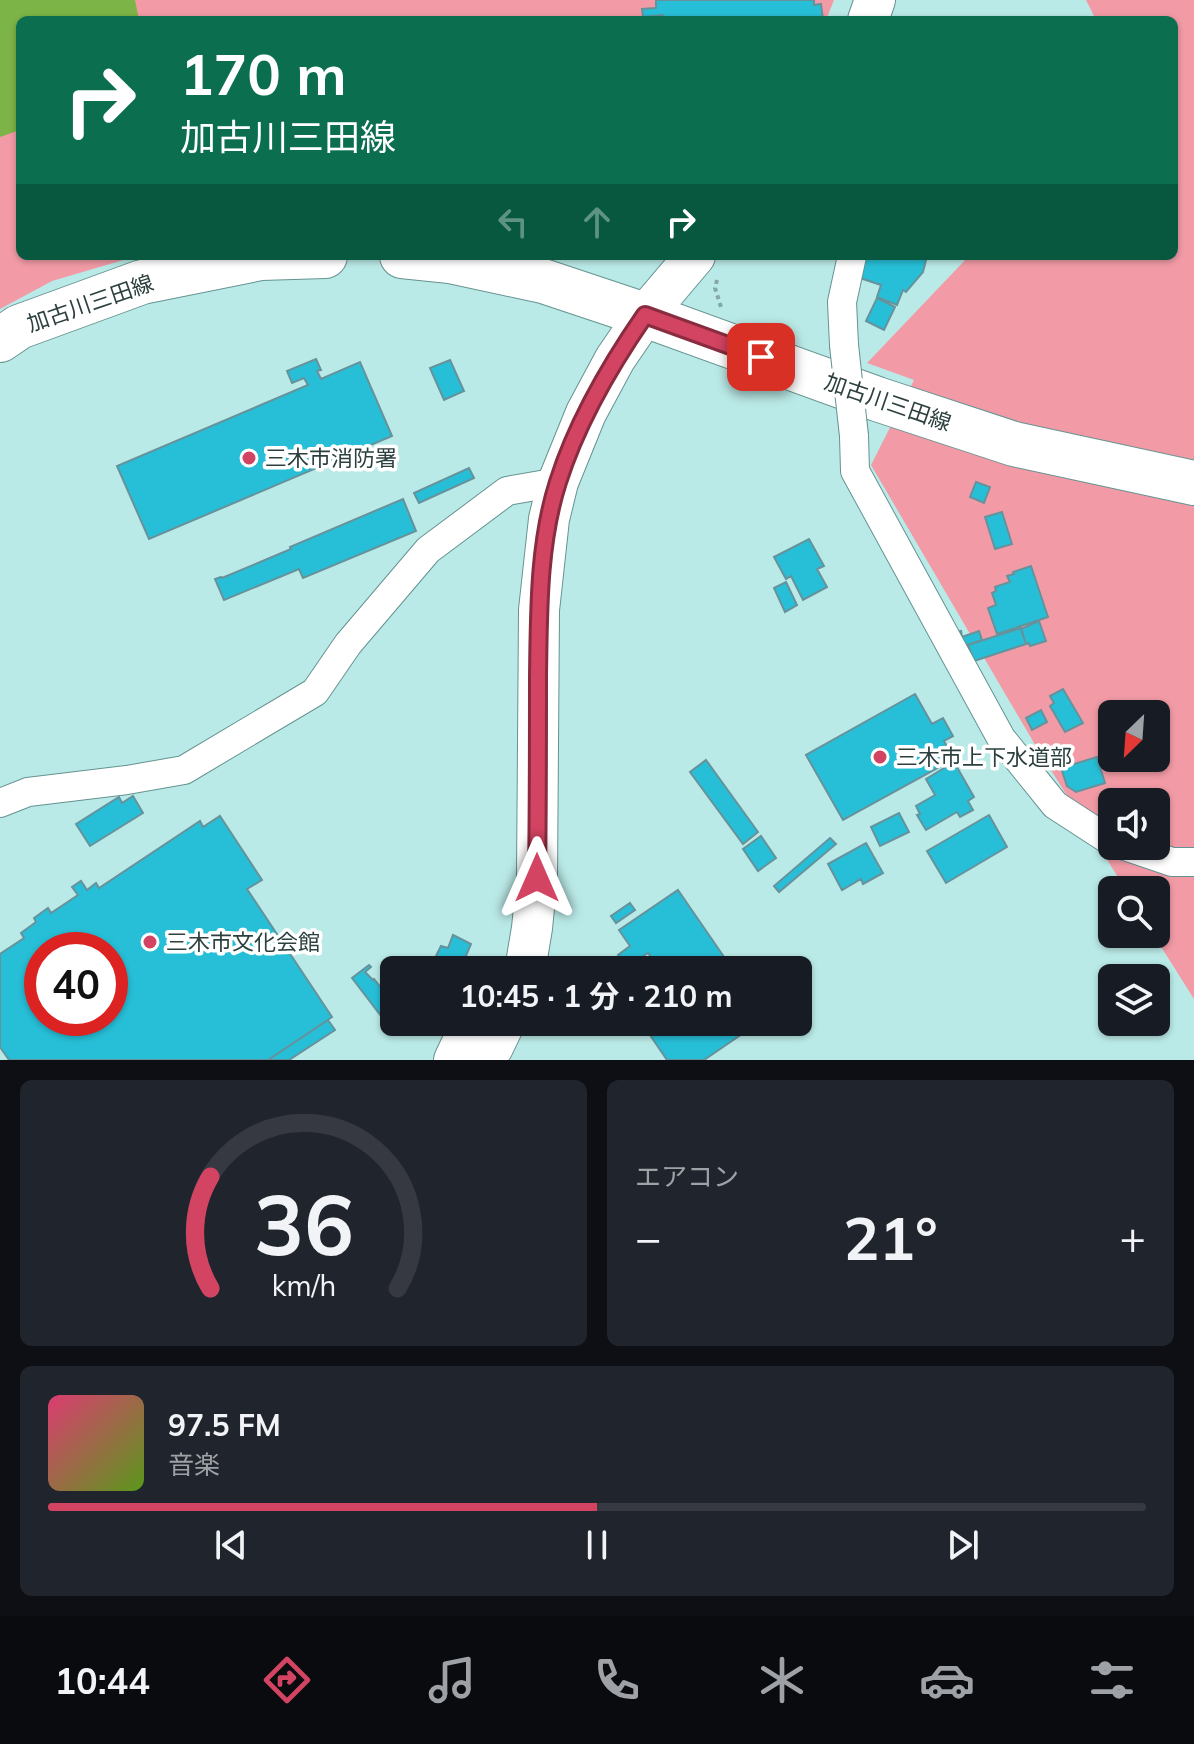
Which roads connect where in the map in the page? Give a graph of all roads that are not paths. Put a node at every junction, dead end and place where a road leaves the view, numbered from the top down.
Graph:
1 (251, 260) edge
2 (440, 260) edge
3 (692, 260) edge
4 (851, 260) edge
5 (645, 315) junction
6 (0, 340) edge
7 (558, 482) junction
8 (1194, 483) edge
9 (0, 803) edge
10 (1098, 833) edge
11 (1166, 860) edge
12 (1194, 862) edge
13 (537, 878) junction
14 (502, 956) edge
15 (527, 956) edge
16 (465, 1036) edge
17 (498, 1036) edge
18 (454, 1060) edge
19 (483, 1060) edge

1 - 6 main road, 加古川三田線
2 - 5 main road, 加古川三田線
3 - 5 street
4 - 10 street, bridge
5 - 7 street
5 - 8 main road, 加古川三田線
7 - 9 street
7 - 13 street
11 - 12 street
13 - 14 street
13 - 15 street
16 - 18 street
17 - 19 street

